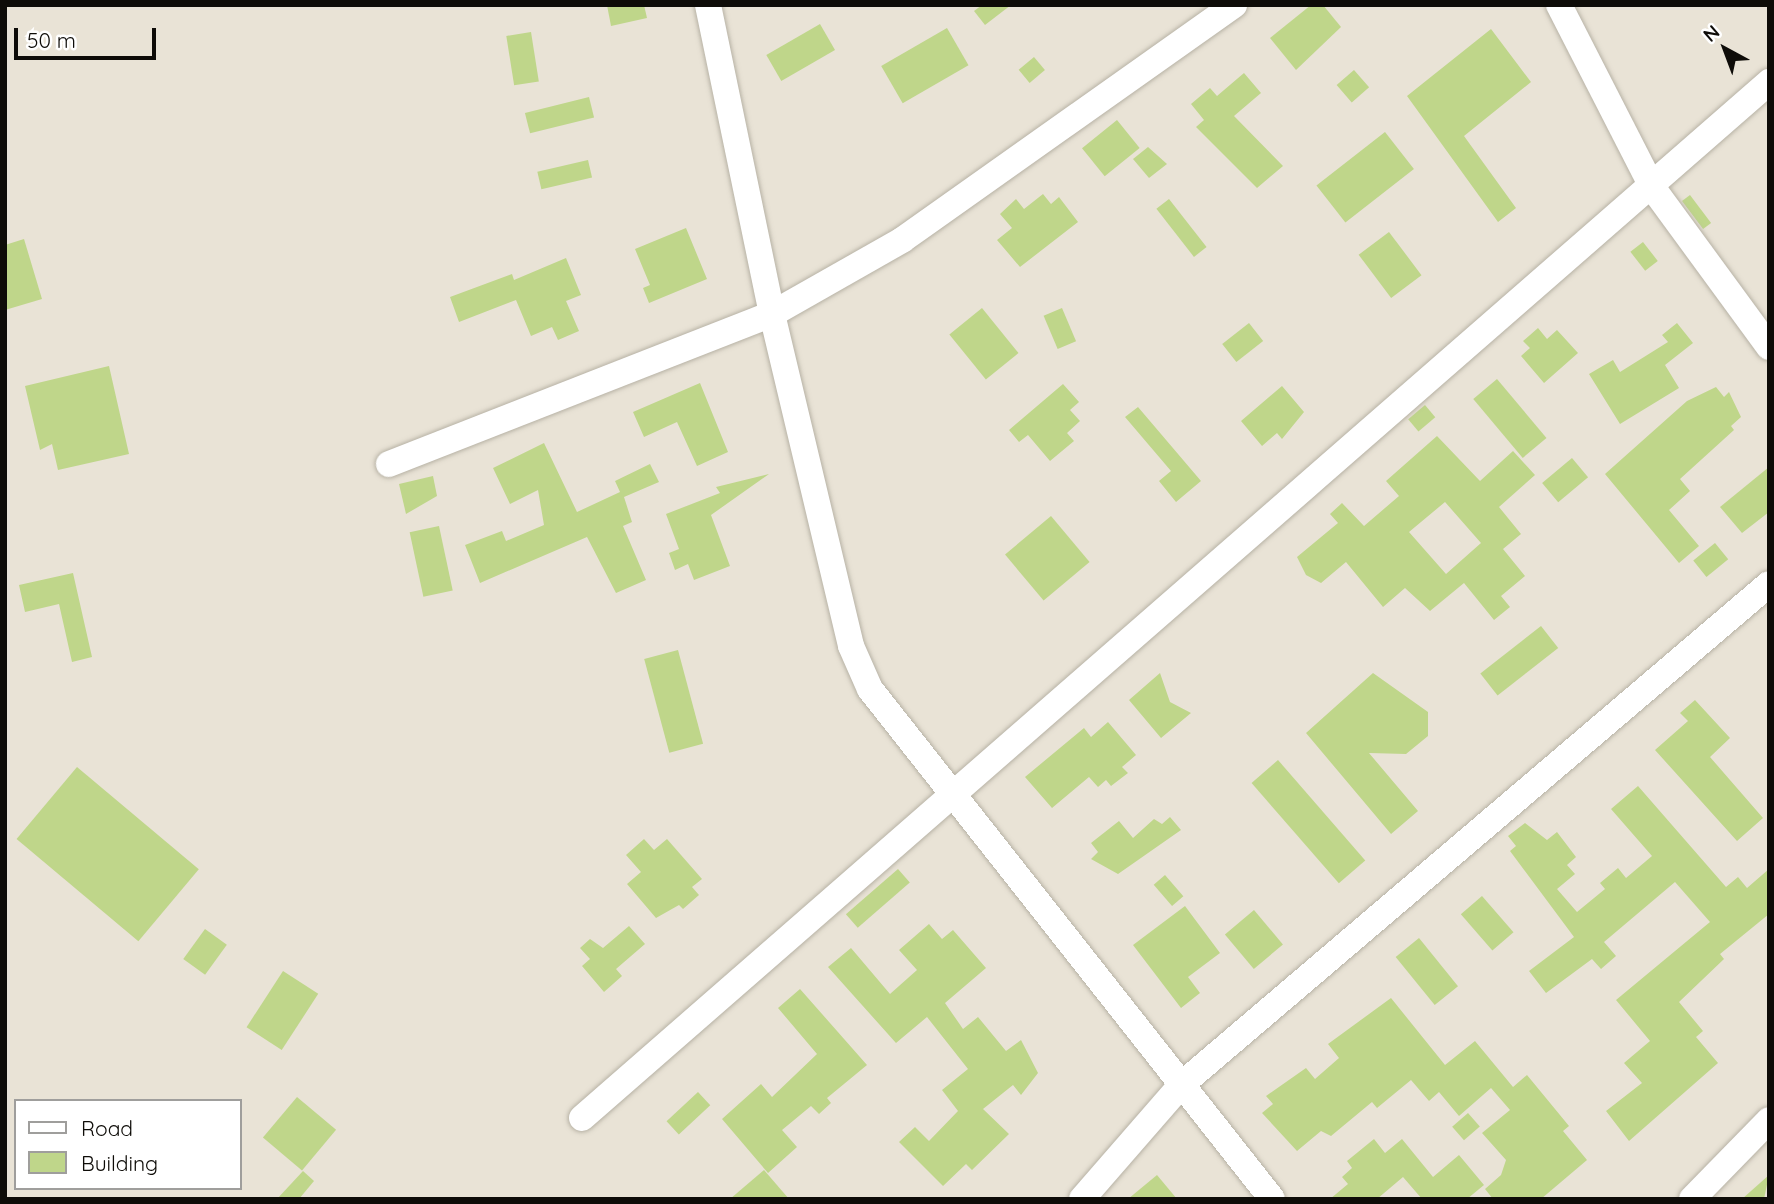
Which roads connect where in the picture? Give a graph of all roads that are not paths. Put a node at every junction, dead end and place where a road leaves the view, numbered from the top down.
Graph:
1 (708, 5) edge
2 (1234, 5) edge
3 (1559, 5) edge
4 (1769, 82) edge
5 (1653, 187) junction
6 (772, 314) junction
7 (1769, 347) edge
8 (389, 464) dead end
9 (1769, 584) edge
10 (951, 794) junction
11 (1181, 1084) junction
12 (582, 1118) dead end
13 (1769, 1121) edge
14 (1082, 1199) edge
15 (1272, 1199) edge
16 (1692, 1199) edge

1 - 6 street
2 - 6 street
3 - 5 street
4 - 5 street
5 - 7 street
5 - 10 street
6 - 8 street
6 - 10 street
9 - 11 street
10 - 11 street
10 - 12 street
11 - 14 street
11 - 15 street
13 - 16 street

